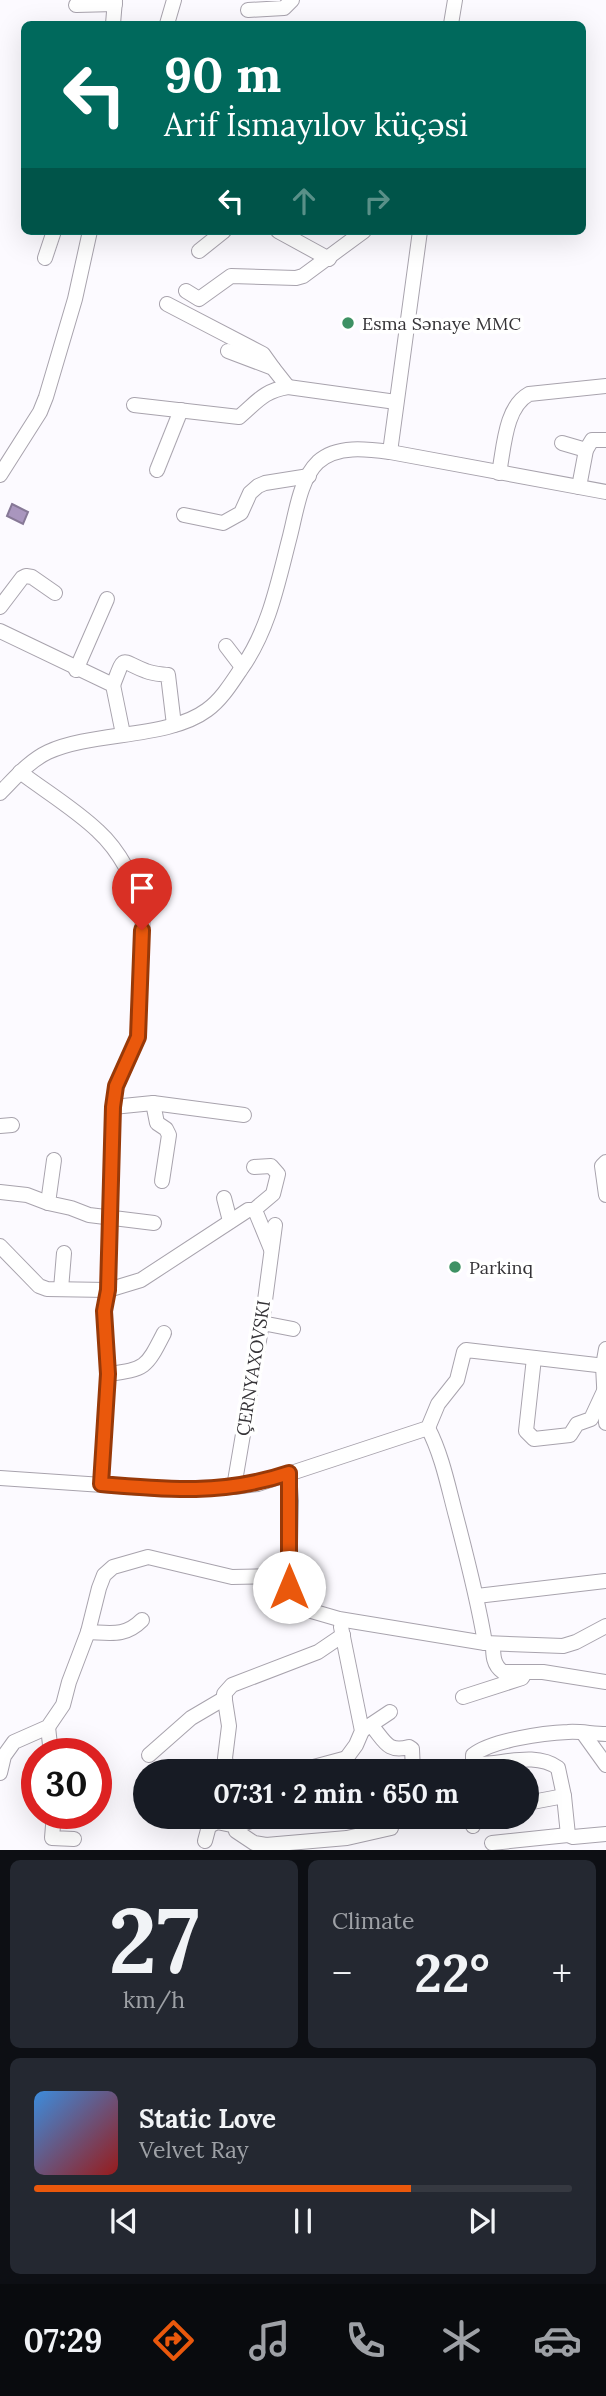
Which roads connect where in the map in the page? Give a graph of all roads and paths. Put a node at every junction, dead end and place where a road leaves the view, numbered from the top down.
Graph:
1 (174, 0) edge
2 (292, 0) edge
3 (455, 0) edge
4 (115, 2) edge
5 (76, 5) dead end
6 (248, 10) dead end
7 (113, 21) edge
8 (168, 21) edge
9 (452, 21) edge
10 (53, 235) edge
11 (89, 235) edge
12 (219, 235) edge
13 (285, 235) edge
14 (359, 235) edge
15 (419, 235) edge
16 (199, 251) dead end
17 (45, 258) dead end
18 (329, 259) junction
19 (186, 291) dead end
20 (167, 304) dead end
21 (228, 351) dead end
22 (273, 368) junction
23 (606, 386) edge
24 (288, 387) junction
25 (396, 402) junction
26 (134, 405) dead end
27 (181, 410) junction
28 (606, 440) edge
29 (562, 443) dead end
30 (0, 444) edge
31 (15, 450) junction
32 (586, 450) junction
33 (390, 452) junction
34 (157, 470) dead end
35 (499, 473) junction
36 (0, 475) edge
37 (309, 476) junction
38 (579, 487) junction
39 (606, 492) edge
40 (184, 515) dead end
41 (55, 593) dead end
42 (107, 599) dead end
43 (0, 607) edge
44 (0, 631) edge
45 (226, 646) dead end
46 (242, 667) junction
47 (76, 670) junction
48 (113, 685) junction
49 (174, 725) junction
50 (122, 734) junction
51 (20, 772) junction
52 (0, 793) edge
53 (153, 1103) junction
54 (113, 1107) junction
55 (244, 1115) dead end
56 (54, 1160) dead end
57 (606, 1161) edge
58 (254, 1167) dead end
59 (162, 1181) dead end
60 (0, 1192) edge
61 (606, 1195) edge
62 (224, 1198) dead end
63 (48, 1203) junction
64 (254, 1210) junction
65 (110, 1218) junction
66 (230, 1221) junction
67 (154, 1223) dead end
68 (275, 1225) dead end
69 (0, 1246) edge
70 (271, 1249) junction
71 (64, 1253) dead end
72 (61, 1289) junction
73 (108, 1290) junction
74 (262, 1323) junction
75 (293, 1329) dead end
76 (164, 1333) dead end
77 (606, 1349) edge
78 (534, 1358) junction
79 (605, 1366) edge
80 (108, 1374) junction
81 (604, 1391) junction
82 (606, 1423) edge
83 (428, 1428) junction
84 (289, 1473) junction
85 (0, 1478) edge
86 (101, 1484) junction
87 (234, 1488) junction
88 (288, 1576) junction
89 (605, 1581) edge
90 (477, 1596) junction
91 (339, 1619) junction
92 (142, 1620) dead end
93 (606, 1626) edge
94 (88, 1632) junction
95 (343, 1635) junction
96 (489, 1644) junction
97 (525, 1673) junction
98 (606, 1682) edge
99 (463, 1697) dead end
100 (225, 1698) junction
101 (390, 1712) dead end
102 (48, 1727) junction
103 (367, 1728) junction
104 (583, 1733) junction
105 (606, 1734) edge
106 (49, 1738) edge
107 (149, 1755) dead end
108 (347, 1758) joint
109 (225, 1759) edge
110 (343, 1759) edge
111 (412, 1759) edge
112 (606, 1765) edge
113 (0, 1773) edge
114 (564, 1796) junction
115 (539, 1801) edge
116 (53, 1829) edge
117 (208, 1829) edge
118 (236, 1829) edge
119 (387, 1829) edge
120 (606, 1834) edge
121 (568, 1835) junction
122 (74, 1839) dead end
123 (205, 1841) dead end
124 (492, 1843) dead end

1 - 8 street
2 - 6 street
3 - 9 street
4 - 5 street
4 - 7 street
10 - 17 street
11 - 31 street
12 - 16 street
13 - 18 street
14 - 18 street
15 - 25 street
18 - 19 street
20 - 22 street
21 - 22 street
22 - 24 street
23 - 35 street
24 - 25 street
24 - 27 street
25 - 33 street
26 - 27 street
27 - 34 street
28 - 32 street
29 - 32 street
30 - 31 street
31 - 36 street
32 - 38 street
33 - 35 street
33 - 37 street
35 - 38 street
37 - 40 street
37 - 46 street
38 - 39 street
41 - 43 street
42 - 47 street
44 - 47 street
45 - 46 street
46 - 49 street
47 - 48 street
48 - 49 street
48 - 50 street
49 - 50 street
50 - 51 street
51 - 52 street
51 - 54 street
53 - 54 street
53 - 55 street
53 - 59 street
54 - 65 street
56 - 63 street
57 - 61 street
58 - 64 street
60 - 63 street
62 - 66 street
63 - 65 street
64 - 66 street
64 - 70 street
65 - 67 street
65 - 73 street
66 - 73 street
68 - 70 street, ÇERNYAXOVSKI
69 - 72 street
70 - 74 street, ÇERNYAXOVSKI
71 - 72 street
72 - 73 street
73 - 80 street
74 - 75 street
74 - 87 street, ÇERNYAXOVSKI
76 - 80 street
77 - 79 street
78 - 79 street
78 - 81 street
78 - 83 street
79 - 81 street
80 - 86 street
81 - 82 street
83 - 84 street
83 - 90 street
84 - 87 street
84 - 88 street
85 - 86 street
86 - 87 street
88 - 91 street
88 - 94 street
89 - 90 street
90 - 96 street
91 - 95 street
91 - 96 street
92 - 94 street
93 - 96 street
94 - 102 street
95 - 100 street
95 - 103 street
96 - 97 street
97 - 98 street
97 - 99 street
100 - 107 street
100 - 109 street
101 - 103 street
102 - 106 street
102 - 113 street
103 - 108 street
103 - 111 street
104 - 105 street
104 - 112 street
104 - 114 street
108 - 110 street
114 - 115 street
114 - 121 street
116 - 122 street
117 - 123 street
118 - 119 street
120 - 121 street
121 - 124 street

